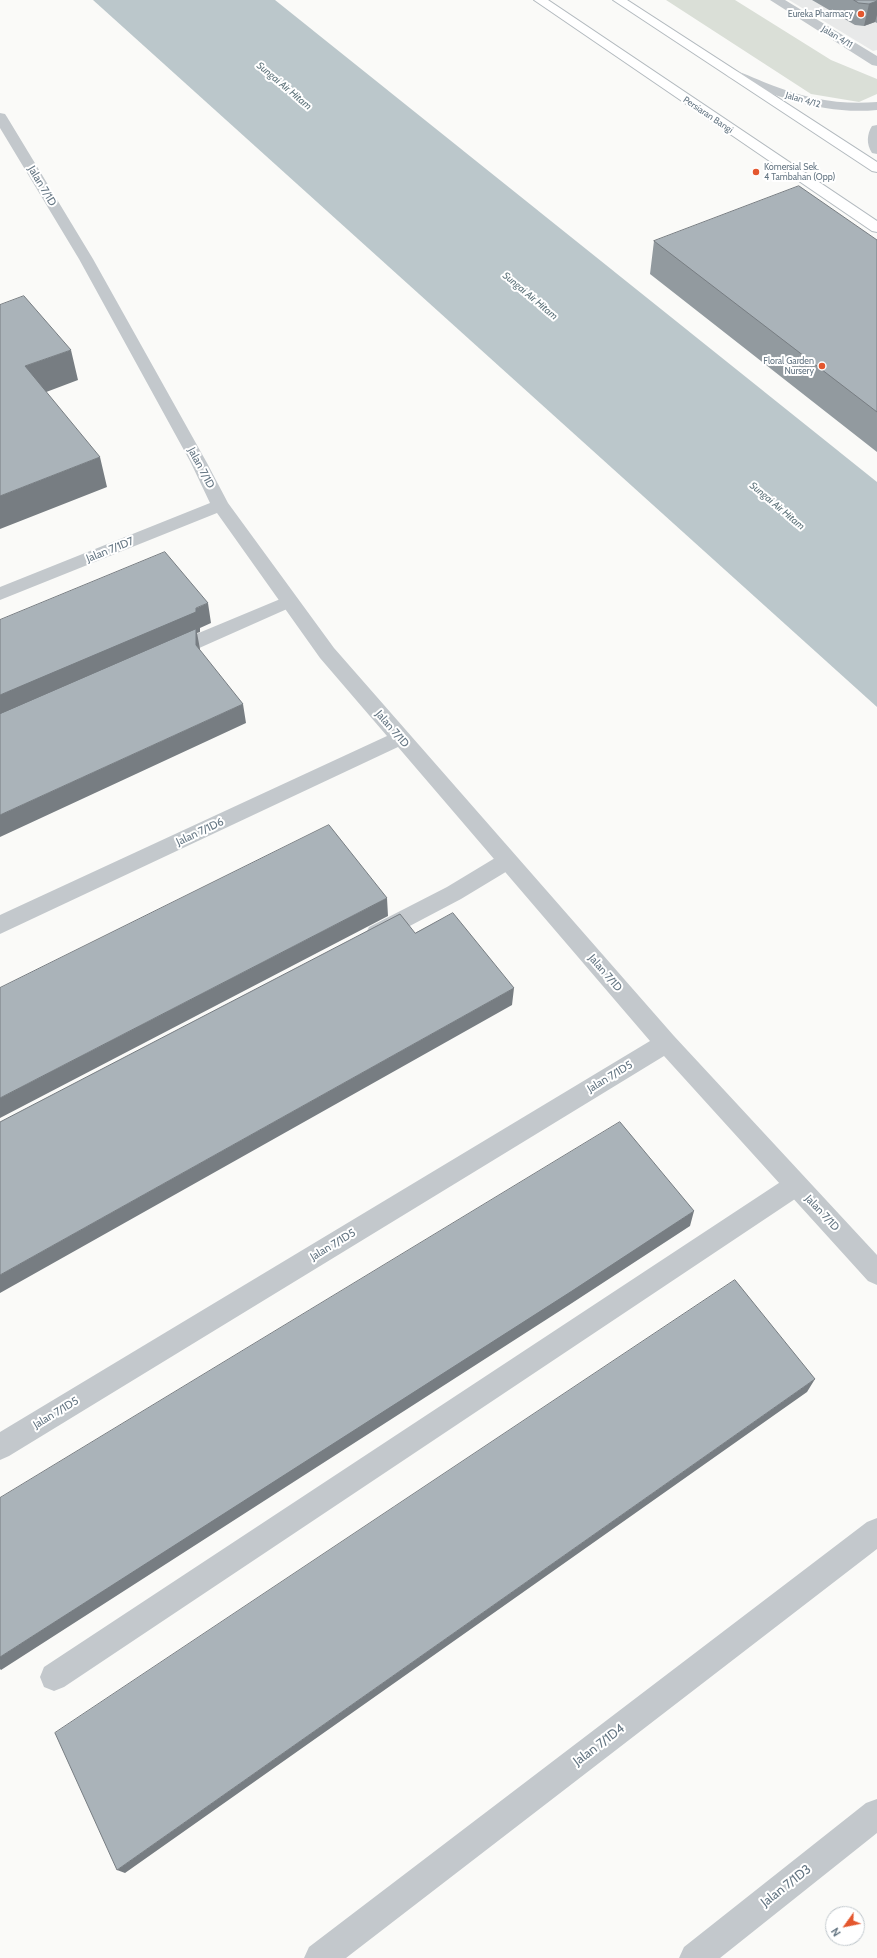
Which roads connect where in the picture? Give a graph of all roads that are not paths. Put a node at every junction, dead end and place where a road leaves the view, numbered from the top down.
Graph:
1 (540, 0) edge
2 (619, 0) edge
3 (776, 0) edge
4 (875, 59) edge
5 (733, 74) junction
6 (877, 106) edge
7 (0, 117) edge
8 (877, 129) edge
9 (877, 150) edge
10 (877, 168) edge
11 (877, 228) edge
12 (220, 506) junction
13 (0, 594) edge
14 (290, 601) junction
15 (153, 660) edge
16 (400, 738) junction
17 (507, 861) junction
18 (0, 925) edge
19 (363, 941) edge
20 (666, 1043) junction
21 (796, 1185) junction
22 (877, 1273) edge
23 (0, 1447) edge
24 (877, 1532) edge
25 (54, 1677) dead end
26 (877, 1814) edge
27 (320, 1958) edge
28 (695, 1958) edge

1 - 11 main road, Persiaran Bangi
2 - 5 main road
3 - 4 street, Jalan 4/11
5 - 6 street, Jalan 4/12
5 - 10 main road
7 - 12 street, Jalan 7/1D
8 - 9 street
12 - 13 street, Jalan 7/1D7
12 - 14 street, Jalan 7/1D
14 - 15 street
14 - 16 street, Jalan 7/1D
16 - 17 street, Jalan 7/1D
16 - 18 street, Jalan 7/1D6
17 - 19 street
17 - 20 street, Jalan 7/1D
20 - 21 street, Jalan 7/1D
20 - 23 street, Jalan 7/1D5
21 - 22 street, Jalan 7/1D
21 - 25 street
24 - 27 street, Jalan 7/1D4
26 - 28 street, Jalan 7/1D3

